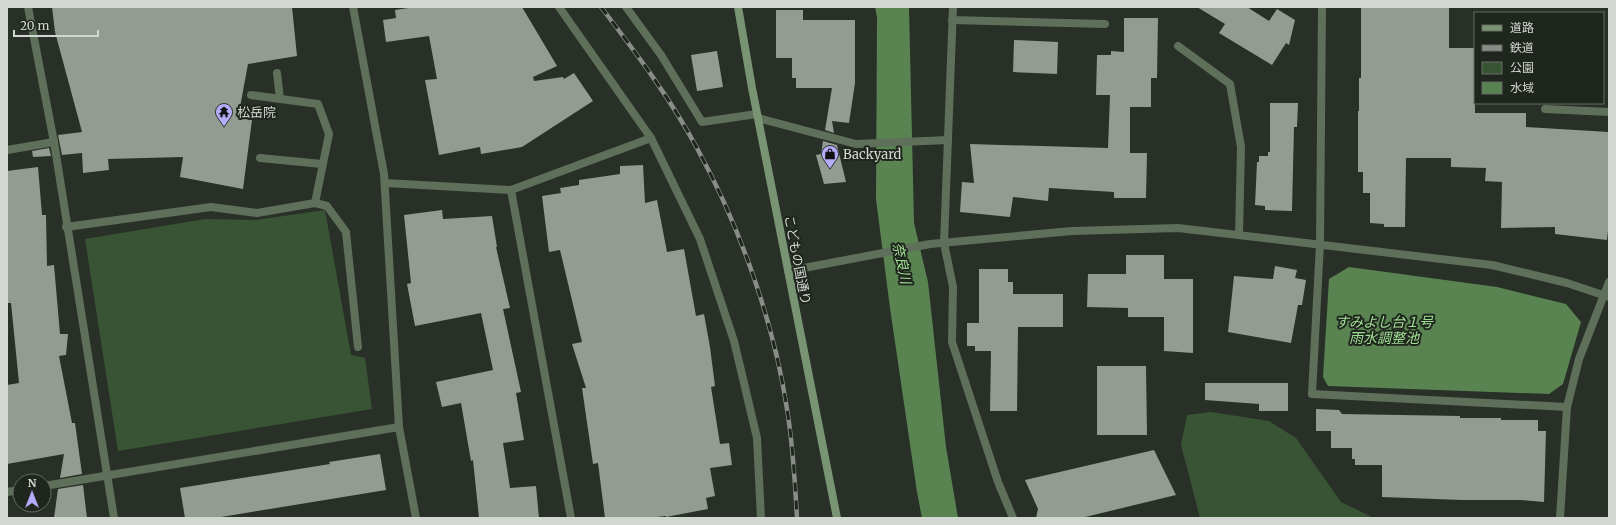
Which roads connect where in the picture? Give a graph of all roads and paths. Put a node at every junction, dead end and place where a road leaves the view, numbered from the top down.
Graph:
1 (28, 7) edge
2 (353, 7) edge
3 (559, 7) edge
4 (626, 7) edge
5 (738, 7) edge
6 (953, 7) edge
7 (1322, 7) edge
8 (952, 20) junction
9 (1105, 24) dead end
10 (1178, 46) dead end
11 (277, 73) dead end
12 (251, 95) dead end
13 (280, 99) junction
14 (1565, 107) edge
15 (1545, 109) dead end
16 (1609, 112) edge
17 (758, 116) junction
18 (651, 138) junction
19 (948, 140) junction
20 (54, 142) junction
21 (7, 150) edge
22 (260, 158) dead end
23 (322, 164) junction
24 (385, 184) junction
25 (512, 190) junction
26 (315, 203) junction
27 (66, 227) junction
28 (1239, 235) junction
29 (944, 243) junction
30 (1320, 244) junction
31 (788, 271) junction
32 (1609, 282) edge
33 (1607, 296) edge
34 (358, 347) dead end
35 (1567, 407) junction
36 (399, 427) junction
37 (107, 475) junction
38 (52, 485) edge
39 (114, 518) edge
40 (416, 518) edge
41 (571, 518) edge
42 (761, 518) edge
43 (837, 518) edge
44 (1013, 518) edge
45 (1560, 518) edge

1 - 20 street
2 - 24 street
3 - 18 street
4 - 17 street
5 - 17 main road, こどもの国通り
6 - 8 street
7 - 30 street
8 - 9 street
8 - 19 street
10 - 28 street
11 - 13 street
12 - 13 street
13 - 23 street
14 - 15 street
14 - 16 street
17 - 19 street
17 - 31 main road, こどもの国通り
18 - 25 street
18 - 42 street
19 - 29 street
20 - 21 street
20 - 27 street
22 - 23 street
23 - 26 street
24 - 25 street
24 - 36 street
25 - 41 street
26 - 27 street
26 - 34 street
27 - 37 street
28 - 29 street
28 - 30 street
29 - 31 street
29 - 44 street
30 - 33 street
30 - 35 street
31 - 43 main road, こどもの国通り
32 - 33 street
33 - 35 street
35 - 45 street
36 - 37 street
36 - 40 street
37 - 38 street
37 - 39 street

